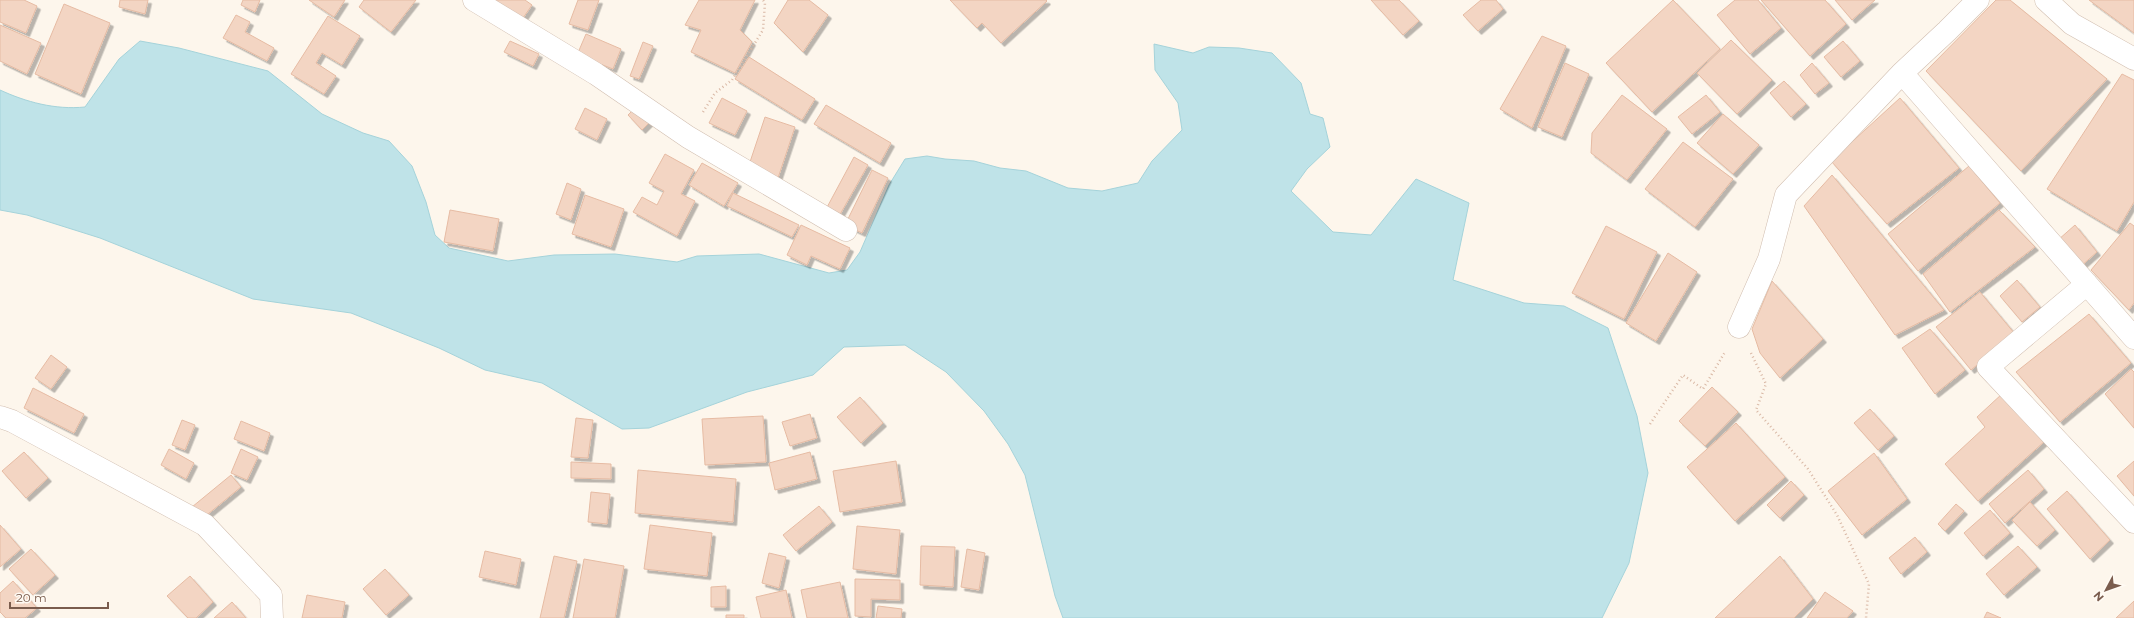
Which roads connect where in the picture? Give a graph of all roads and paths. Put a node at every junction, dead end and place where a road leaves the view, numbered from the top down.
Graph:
1 (474, 0) edge
2 (762, 0) edge
3 (1978, 0) edge
4 (2046, 0) edge
5 (2134, 59) edge
6 (1902, 73) junction
7 (688, 137) junction
8 (846, 230) dead end
9 (2087, 284) junction
10 (1740, 327) junction
11 (2134, 338) edge
12 (0, 417) edge
13 (1650, 424) dead end
14 (2134, 522) edge
15 (272, 618) edge
16 (1866, 618) edge

1 - 7 street
2 - 7 path
3 - 6 street
4 - 5 street
6 - 9 street
6 - 10 street
7 - 8 street
9 - 11 street
9 - 14 street
10 - 13 path
10 - 16 path
12 - 15 street

